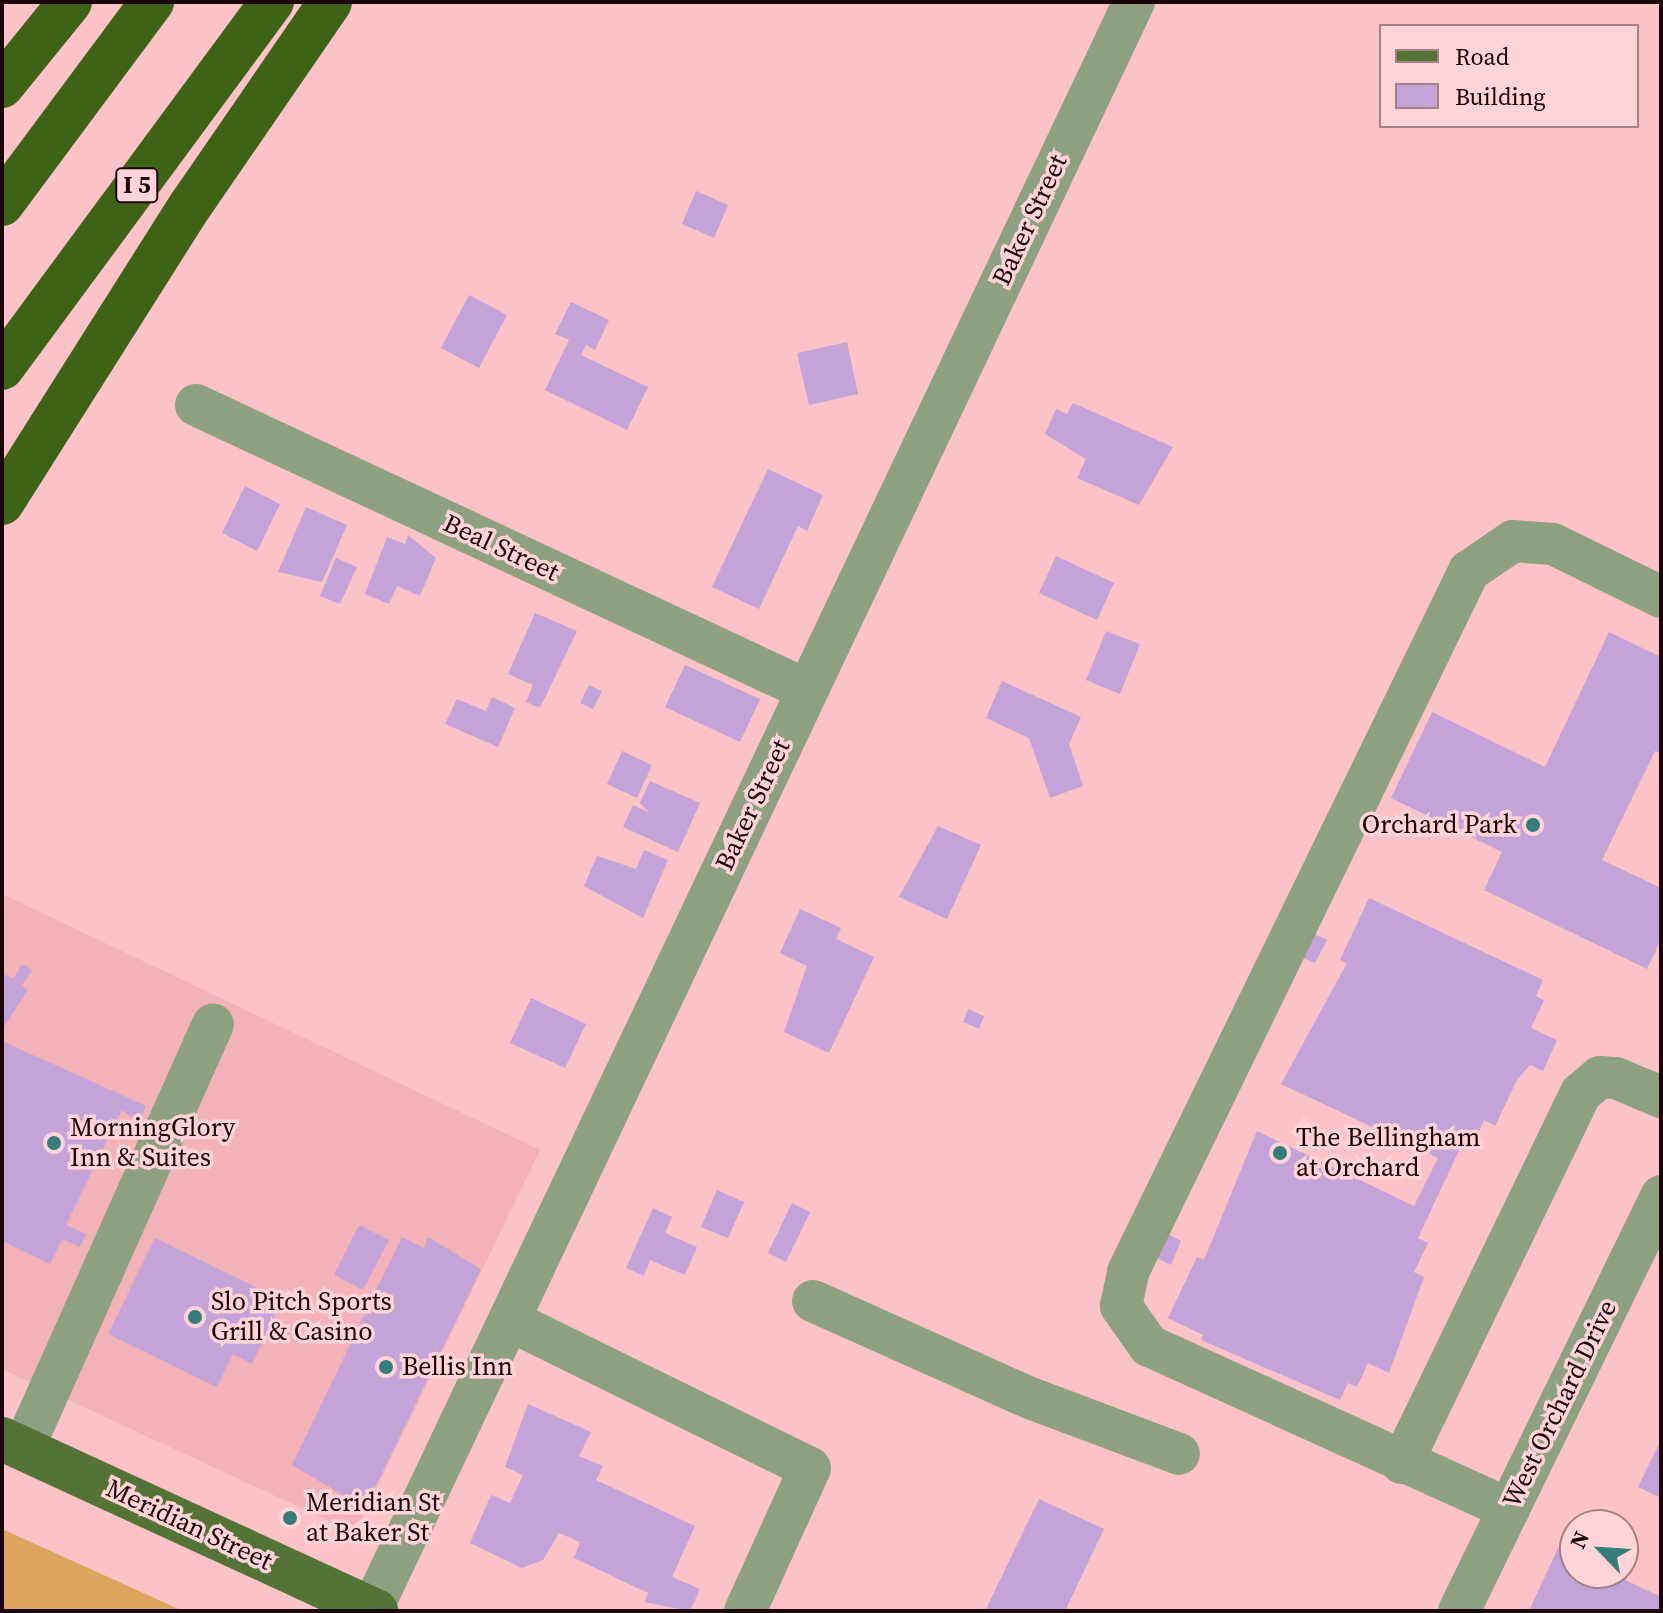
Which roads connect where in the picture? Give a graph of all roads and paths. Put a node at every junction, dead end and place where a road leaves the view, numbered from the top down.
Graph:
1 (70, 2) edge
2 (152, 2) edge
3 (272, 2) edge
4 (330, 2) edge
5 (1134, 2) edge
6 (2, 86) edge
7 (2, 204) edge
8 (2, 368) edge
9 (196, 405) dead end
10 (2, 503) edge
11 (1661, 597) edge
12 (807, 690) junction
13 (213, 1025) dead end
14 (1661, 1097) edge
15 (1661, 1196) edge
16 (813, 1301) dead end
17 (509, 1320) junction
18 (13, 1444) edge
19 (1179, 1454) dead end
20 (1402, 1463) junction
21 (1509, 1509) junction
22 (373, 1610) edge
23 (745, 1611) edge
24 (1459, 1611) edge

1 - 6 highway
2 - 7 highway
3 - 8 highway, I 5
4 - 10 highway
5 - 12 street, Baker Street
9 - 12 street, Beal Street
11 - 20 street
12 - 17 street, Baker Street
13 - 18 street
14 - 20 street
15 - 21 street, West Orchard Drive
16 - 19 street
17 - 22 street, Baker Street
17 - 23 street
18 - 22 main road, Meridian Street
20 - 21 street
21 - 24 street, West Orchard Drive

